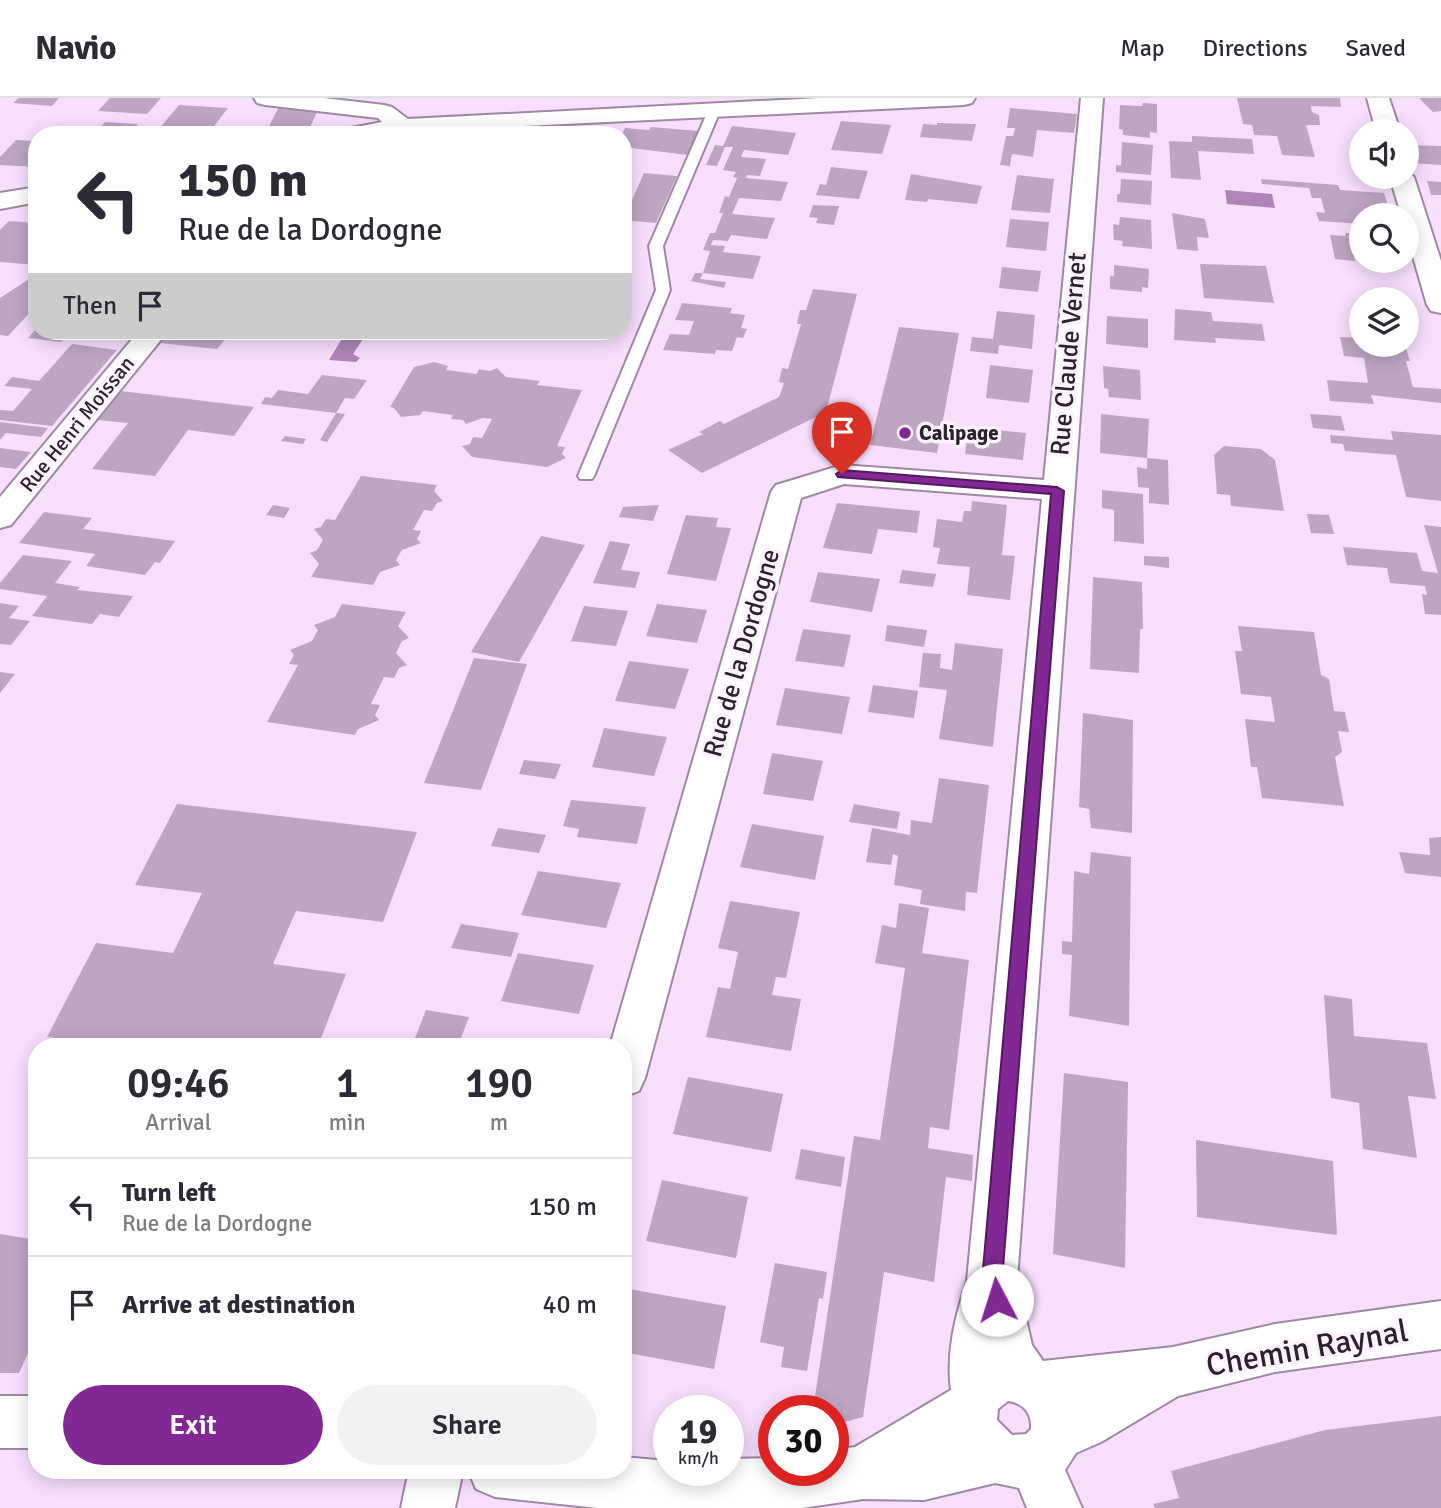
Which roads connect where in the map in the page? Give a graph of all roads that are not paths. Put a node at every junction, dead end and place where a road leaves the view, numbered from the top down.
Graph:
1 (265, 98) edge
2 (964, 98) edge
3 (1091, 98) edge
4 (1378, 98) edge
5 (868, 100) edge
6 (338, 102) edge
7 (714, 111) junction
8 (1384, 119) edge
9 (400, 126) edge
10 (421, 126) edge
11 (1406, 189) edge
12 (28, 196) edge
13 (0, 201) edge
14 (1441, 305) edge
15 (147, 340) edge
16 (586, 476) dead end
17 (1057, 491) junction
18 (0, 518) edge
19 (632, 1046) edge
20 (1441, 1325) edge
21 (1014, 1416) junction
22 (0, 1422) edge
23 (28, 1422) edge
24 (434, 1479) edge
25 (577, 1479) edge
26 (428, 1508) edge
27 (1055, 1508) edge

1 - 6 street
2 - 5 street
3 - 17 street, Rue Claude Vernet
4 - 8 street
5 - 7 street
6 - 9 street
7 - 10 street
7 - 16 lane
11 - 14 street
12 - 13 street
15 - 18 street, Rue Henri Moissan
17 - 19 street, Rue de la Dordogne
17 - 21 street, Rue Claude Vernet
20 - 21 street, Chemin Raynal
21 - 25 street, Chemin Raynal
21 - 27 street
22 - 23 street
24 - 26 street

